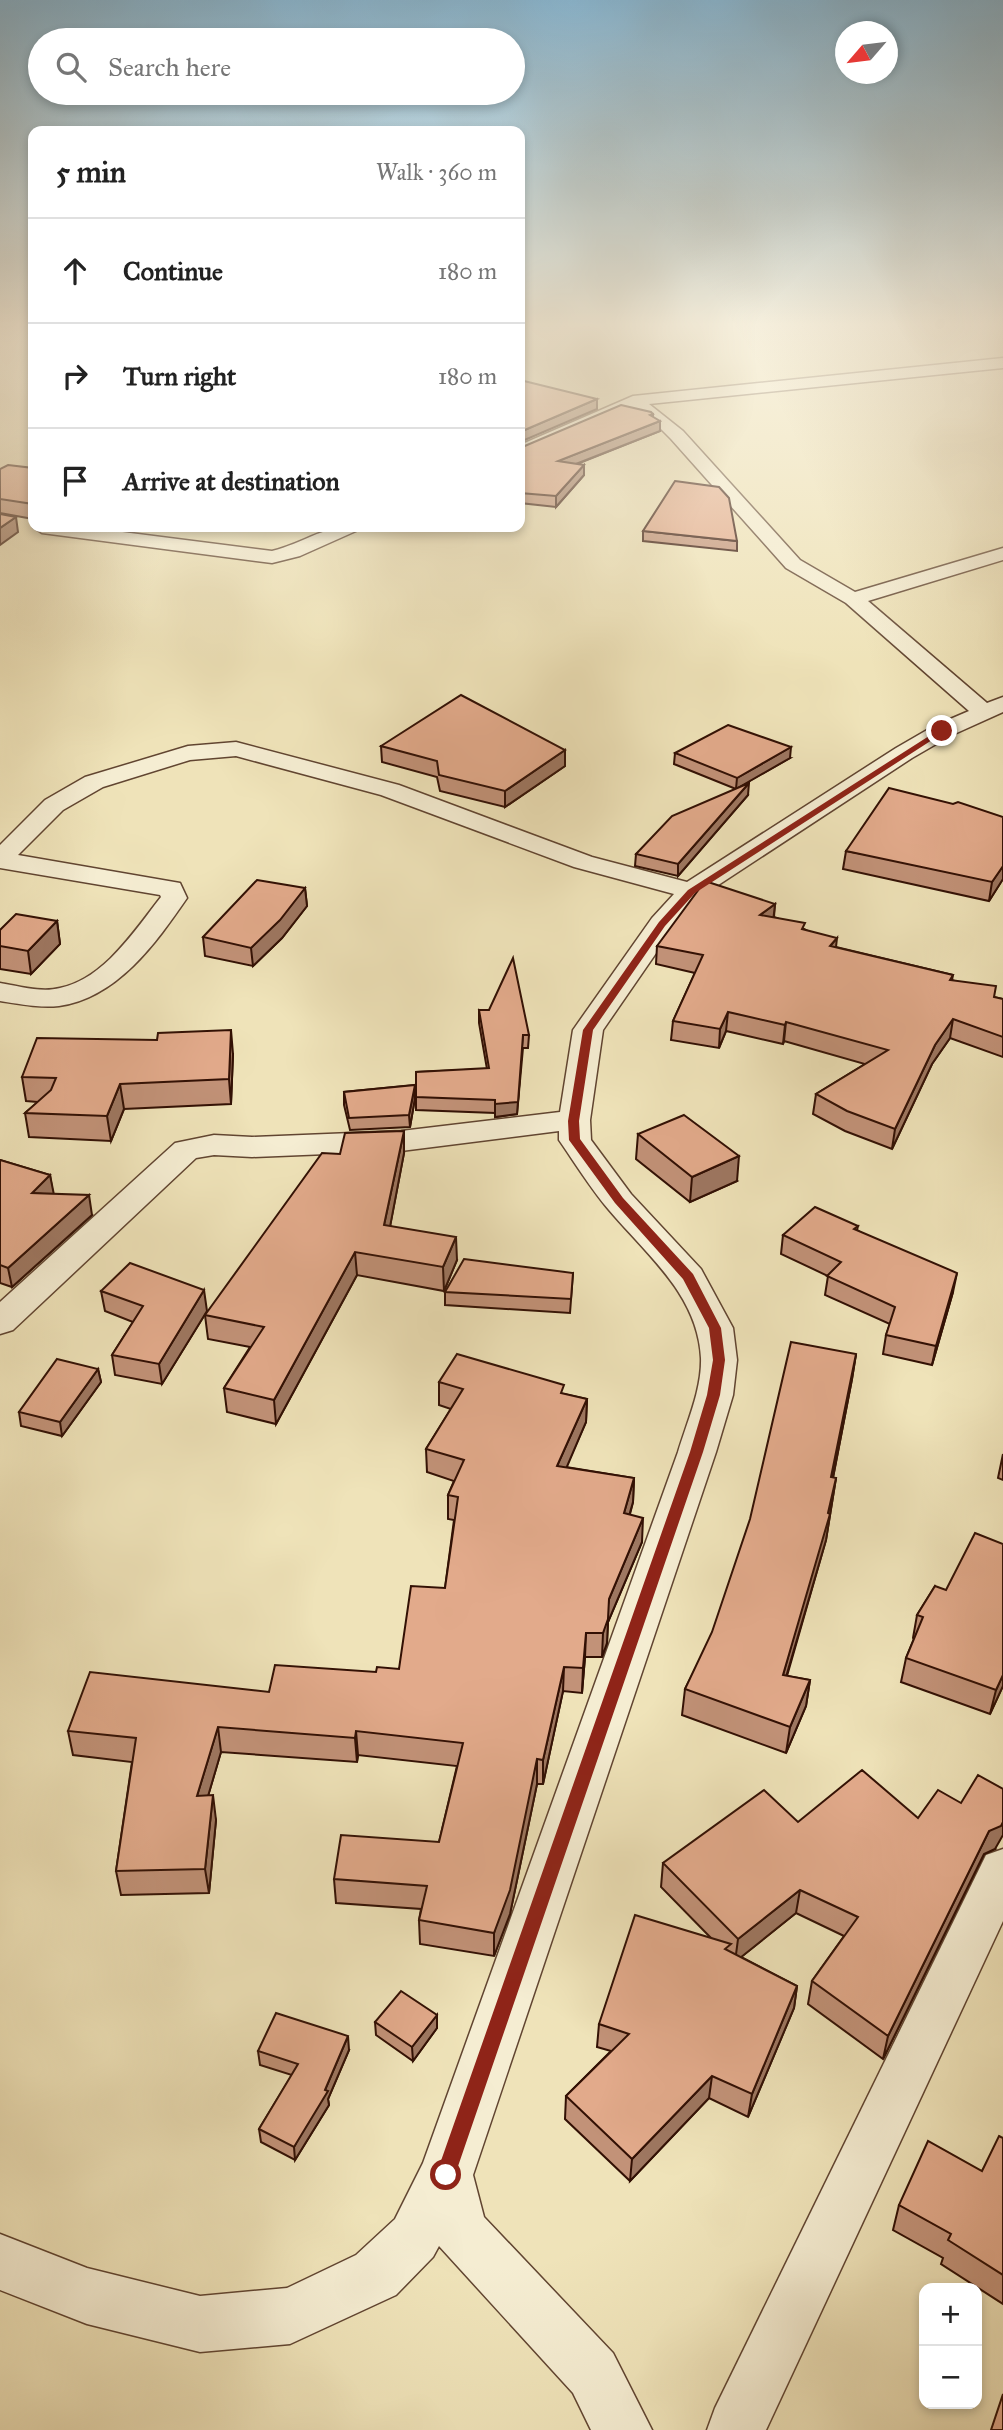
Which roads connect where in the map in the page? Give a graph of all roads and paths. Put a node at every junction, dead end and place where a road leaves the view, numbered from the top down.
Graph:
1 (553, 436) edge
2 (678, 436) edge
3 (525, 449) edge
4 (80, 532) edge
5 (338, 532) edge
6 (1003, 554) edge
7 (853, 599) junction
8 (994, 708) edge
9 (0, 860) edge
10 (691, 891) junction
11 (0, 992) edge
12 (574, 1121) junction
13 (0, 1322) edge
14 (1003, 1870) edge
15 (446, 2175) junction
16 (0, 2262) edge
17 (622, 2430) edge
18 (726, 2430) edge
19 (738, 2430) edge

1 - 3 street
2 - 7 street
4 - 5 street
6 - 7 street
7 - 8 street
8 - 10 street
9 - 10 street
9 - 11 street
10 - 12 street
12 - 13 street
12 - 15 street
14 - 19 street
15 - 16 street
15 - 17 street
18 - 19 street

